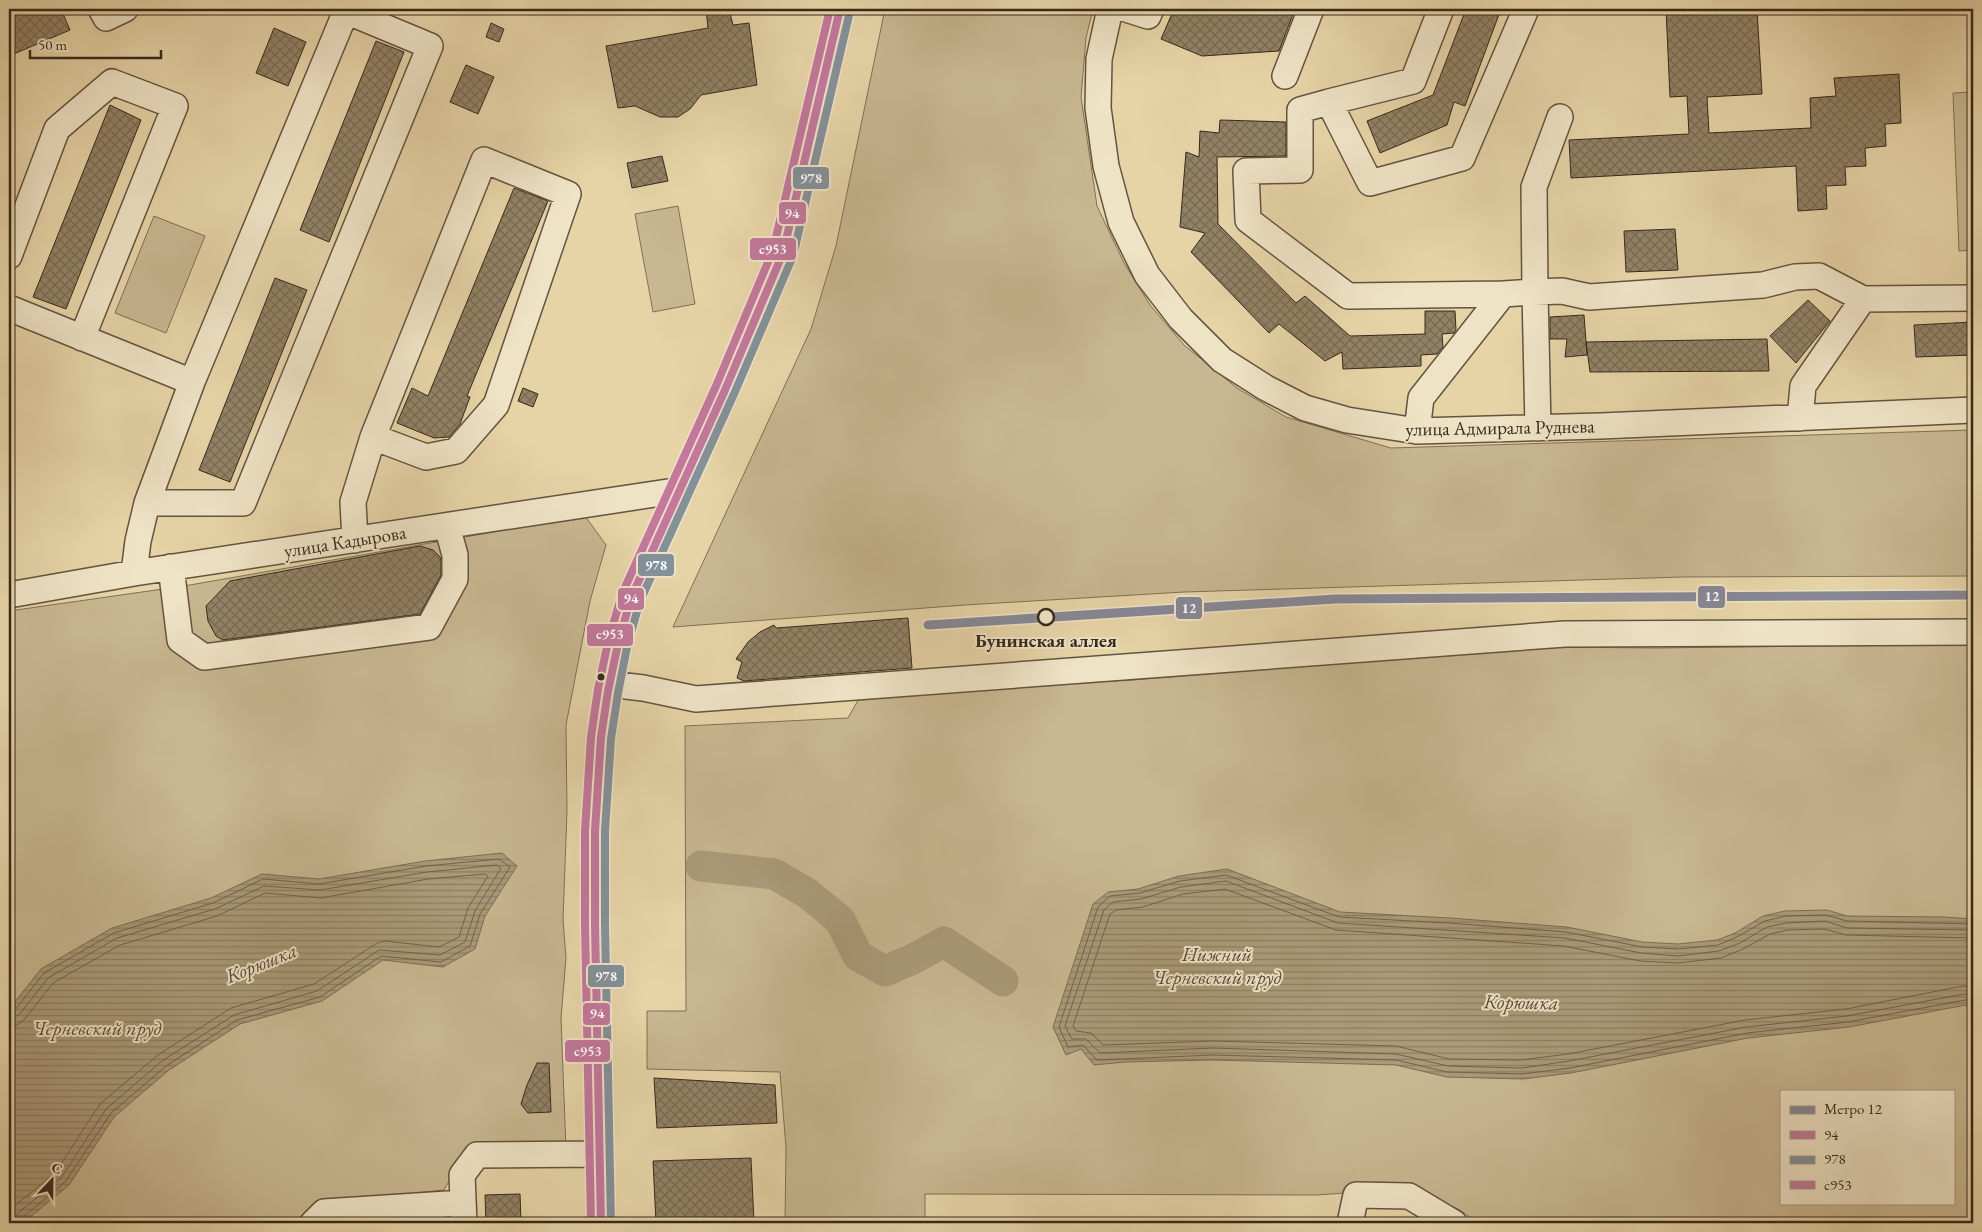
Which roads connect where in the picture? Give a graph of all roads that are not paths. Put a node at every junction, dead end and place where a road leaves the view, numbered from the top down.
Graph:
1 (101, 9) edge
2 (125, 9) edge
3 (840, 9) edge
4 (1110, 9) edge
5 (1126, 9) edge
6 (1151, 9) edge
7 (1311, 9) edge
8 (1441, 9) edge
9 (1526, 9) edge
10 (1285, 76) dead end
11 (1329, 102) junction
12 (1560, 117) dead end
13 (9, 256) edge
14 (1535, 292) junction
15 (1503, 294) junction
16 (1973, 298) edge
17 (1863, 299) junction
18 (9, 308) edge
19 (82, 338) junction
20 (192, 382) junction
21 (1973, 410) edge
22 (1800, 418) junction
23 (1538, 428) junction
24 (1417, 431) junction
25 (373, 437) junction
26 (681, 490) junction
27 (148, 503) junction
28 (447, 526) junction
29 (355, 540) junction
30 (171, 567) junction
31 (134, 573) junction
32 (9, 595) edge
33 (1973, 632) edge
34 (609, 684) junction
35 (598, 1154) junction
36 (464, 1213) edge
37 (313, 1223) edge
38 (601, 1223) edge
39 (1350, 1223) edge
40 (1454, 1223) edge

1 - 2 street
3 - 26 street
4 - 24 street, улица Адмирала Руднева
5 - 6 street
7 - 10 street
8 - 11 street
9 - 11 street
11 - 15 street
12 - 14 street
13 - 19 street
14 - 15 street
14 - 17 street
14 - 23 street
15 - 24 street
16 - 17 street
17 - 22 street
18 - 19 street
19 - 20 street
20 - 27 street
20 - 27 street
21 - 22 street, улица Адмирала Руднева
22 - 23 street, улица Адмирала Руднева
23 - 24 street, улица Адмирала Руднева
25 - 25 street
25 - 29 street
26 - 28 street, улица Кадырова
26 - 34 street
27 - 31 street
28 - 29 street, улица Кадырова
28 - 30 street
29 - 30 street, улица Кадырова
30 - 31 street, улица Кадырова
31 - 32 street, улица Кадырова
33 - 34 street
34 - 35 street
35 - 36 street
35 - 38 street
36 - 37 street
39 - 40 street

